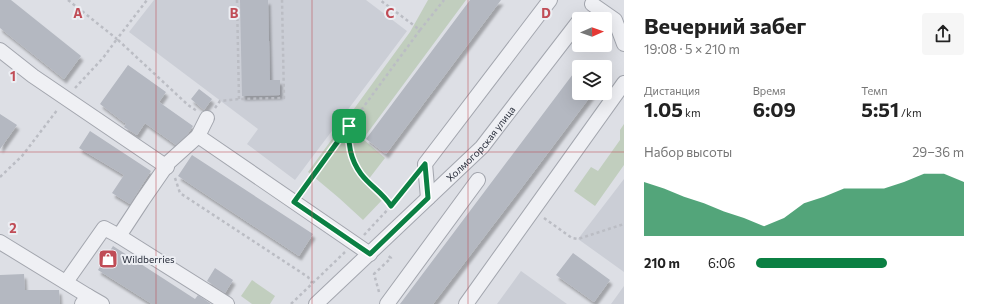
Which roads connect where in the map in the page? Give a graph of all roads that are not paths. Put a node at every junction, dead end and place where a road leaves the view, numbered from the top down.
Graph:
1 (550, 0) edge
2 (594, 2) edge
3 (586, 12) edge
4 (619, 21) edge
5 (572, 30) edge
6 (624, 44) edge
7 (0, 50) edge
8 (624, 83) edge
9 (207, 118) road end
10 (198, 136) junction
11 (168, 165) junction
12 (478, 180) dead end
13 (428, 198) junction
14 (119, 236) junction
15 (0, 242) edge
16 (370, 254) junction
17 (66, 282) junction
18 (85, 300) edge
19 (384, 300) edge
20 (326, 301) edge
21 (102, 304) edge
22 (226, 304) edge
23 (466, 304) edge

1 - 13 street
2 - 3 street, Холмогорская улица
2 - 4 street
4 - 6 street
5 - 13 street, Холмогорская улица
7 - 11 street
8 - 23 street
9 - 10 street
10 - 11 street
10 - 16 street
11 - 14 street
12 - 19 street
13 - 16 street, Холмогорская улица
14 - 17 street
14 - 22 street
15 - 17 street
16 - 20 street, Холмогорская улица
17 - 18 street
18 - 21 street

